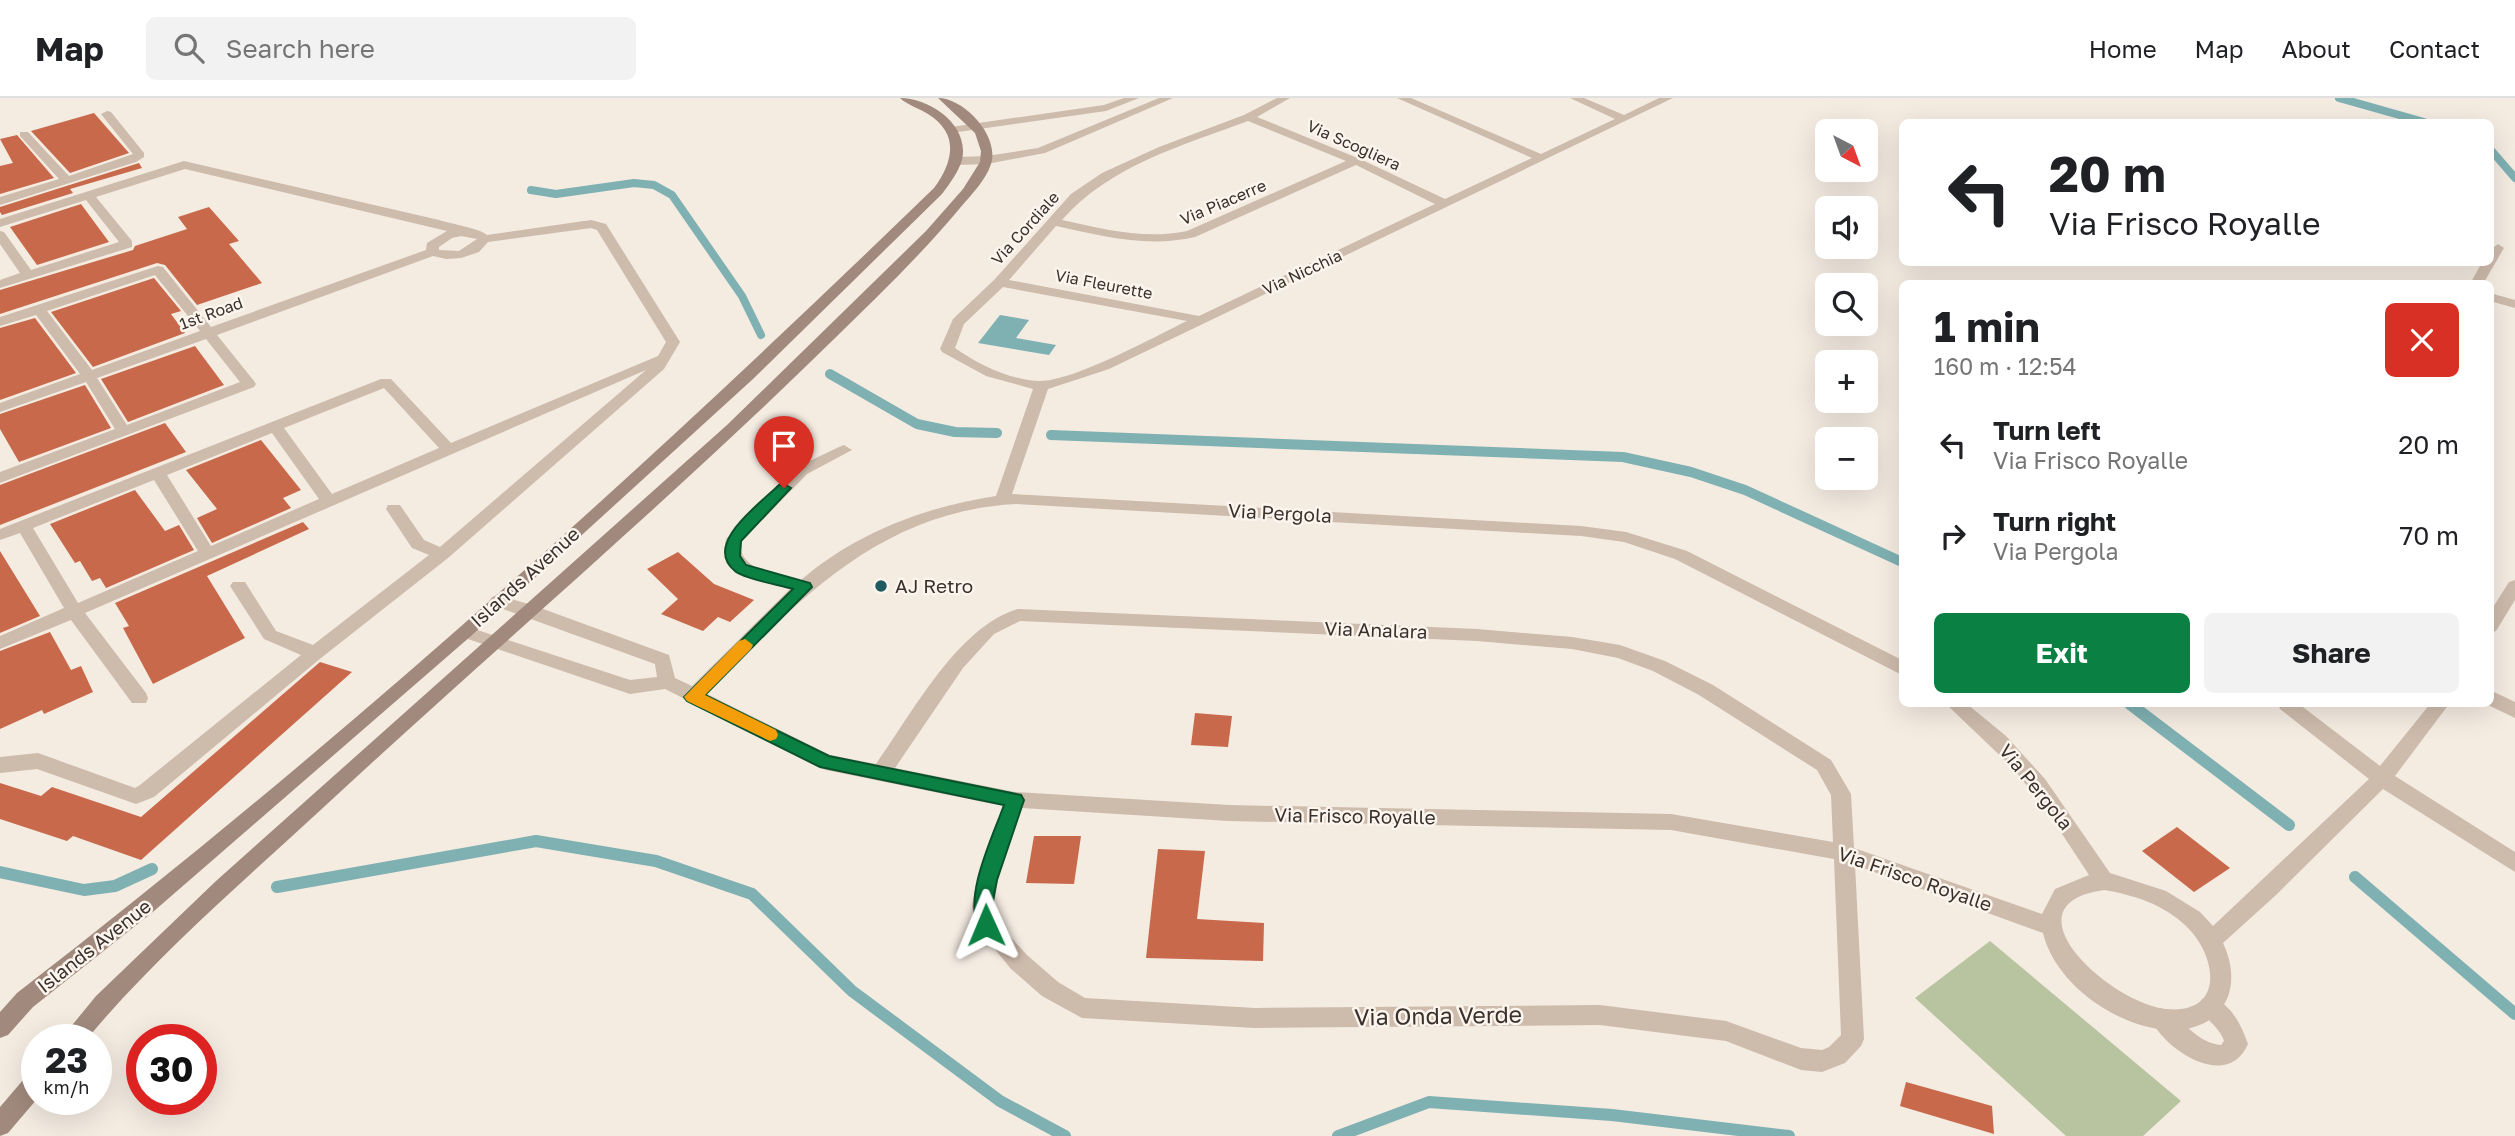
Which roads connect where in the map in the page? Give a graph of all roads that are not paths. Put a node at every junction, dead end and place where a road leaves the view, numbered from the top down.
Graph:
1 (905, 98) edge
2 (943, 98) edge
3 (1134, 98) edge
4 (1168, 98) edge
5 (1285, 98) edge
6 (1402, 98) edge
7 (1575, 98) edge
8 (1668, 98) edge
9 (1106, 108) junction
10 (107, 114) dead end
11 (1123, 117) junction
12 (1248, 117) junction
13 (1624, 119) junction
14 (976, 125) junction
15 (951, 131) junction
16 (23, 134) dead end
17 (1541, 158) junction
18 (987, 160) junction
19 (958, 161) junction
20 (1356, 161) junction
21 (66, 180) junction
22 (88, 195) junction
23 (0, 201) edge
24 (1445, 204) junction
25 (1055, 222) junction
26 (0, 223) edge
27 (461, 232) junction
28 (0, 235) edge
29 (484, 239) junction
30 (2498, 248) dead end
31 (433, 252) junction
32 (2494, 254) edge
33 (29, 275) junction
34 (1000, 282) junction
35 (0, 284) edge
36 (2494, 298) edge
37 (2515, 304) edge
38 (38, 309) junction
39 (1201, 320) junction
40 (0, 322) edge
41 (210, 332) junction
42 (667, 356) junction
43 (89, 376) junction
44 (1042, 385) junction
45 (0, 408) edge
46 (274, 425) junction
47 (124, 432) junction
48 (449, 450) junction
49 (844, 450) dead end
50 (157, 472) junction
51 (0, 478) edge
52 (1002, 500) junction
53 (329, 502) junction
54 (394, 509) dead end
55 (23, 525) junction
56 (0, 534) edge
57 (208, 554) junction
58 (442, 554) junction
59 (239, 586) dead end
60 (2515, 586) edge
61 (804, 587) junction
62 (498, 601) junction
63 (529, 610) junction
64 (74, 611) junction
65 (2494, 620) edge
66 (465, 632) junction
67 (493, 640) junction
68 (0, 643) edge
69 (315, 653) junction
70 (1899, 666) edge
71 (667, 682) junction
72 (693, 697) junction
73 (139, 698) dead end
74 (2494, 699) edge
75 (1958, 707) edge
76 (2291, 707) edge
77 (2438, 707) edge
78 (2515, 711) edge
79 (0, 765) edge
80 (880, 774) junction
81 (2382, 778) junction
82 (1015, 800) junction
83 (1845, 853) junction
84 (2515, 863) edge
85 (2104, 881) junction
86 (2051, 926) junction
87 (2211, 941) junction
88 (2210, 1006) junction
89 (2161, 1018) junction
90 (84, 1024) edge
91 (0, 1028) edge
92 (21, 1100) edge
93 (0, 1125) edge

1 - 15 street
2 - 14 street
3 - 9 street
4 - 11 street
5 - 12 street, Via Cordiale
6 - 17 street
7 - 13 street
8 - 13 street, Via Nicchia
9 - 11 street
9 - 14 street
10 - 21 street
11 - 18 street
12 - 20 street, Via Scogliera
12 - 25 street, Via Cordiale
13 - 17 street, Via Nicchia
14 - 15 street
14 - 18 street
15 - 19 street
16 - 21 street
17 - 24 street, Via Nicchia
18 - 19 street
18 - 63 street, Islands Avenue
19 - 62 street, Islands Avenue
20 - 24 street, Via Scogliera
20 - 25 street, Via Piacerre
21 - 23 street
22 - 26 street
22 - 27 street
22 - 33 street
24 - 39 street, Via Nicchia
25 - 34 street, Via Cordiale
27 - 29 street
27 - 31 street
28 - 33 street
29 - 31 street
29 - 42 street
30 - 32 street
31 - 41 street, 1st Road
33 - 35 street
34 - 39 street, Via Fleurette
34 - 44 street, Via Cordiale
36 - 37 street
38 - 40 street
38 - 41 street
38 - 43 street
39 - 44 street, Via Nicchia
41 - 43 street, 1st Road
41 - 47 street
42 - 48 street
42 - 58 street
43 - 45 street, 1st Road
43 - 47 street
44 - 52 street
46 - 48 street
46 - 50 street
46 - 53 street
47 - 51 street
48 - 53 street
49 - 61 street
50 - 55 street
50 - 57 street
52 - 61 street, Via Pergola
52 - 70 street, Via Pergola
53 - 57 street
54 - 58 street
55 - 56 street
55 - 64 street
57 - 64 street
58 - 69 street
59 - 69 street
60 - 65 street
61 - 72 street, Via Pergola
62 - 63 street, Via Frisco Royalle
62 - 66 street, Islands Avenue
63 - 67 street, Islands Avenue
63 - 71 street, Via Frisco Royalle
64 - 68 street
64 - 73 street
66 - 67 street
66 - 91 street, Islands Avenue
67 - 71 street
67 - 90 street, Islands Avenue
69 - 79 street
71 - 72 street, Via Frisco Royalle
72 - 80 street, Via Frisco Royalle
74 - 78 street
75 - 85 street, Via Pergola
76 - 81 street
77 - 81 street
80 - 82 street, Via Frisco Royalle
80 - 83 street, Via Analara
81 - 84 street
81 - 87 street
82 - 83 street, Via Frisco Royalle
82 - 83 street, Via Onda Verde
83 - 86 street, Via Frisco Royalle
85 - 86 street
85 - 87 street
86 - 89 street
87 - 88 street
88 - 89 street
88 - 89 street
92 - 93 street

